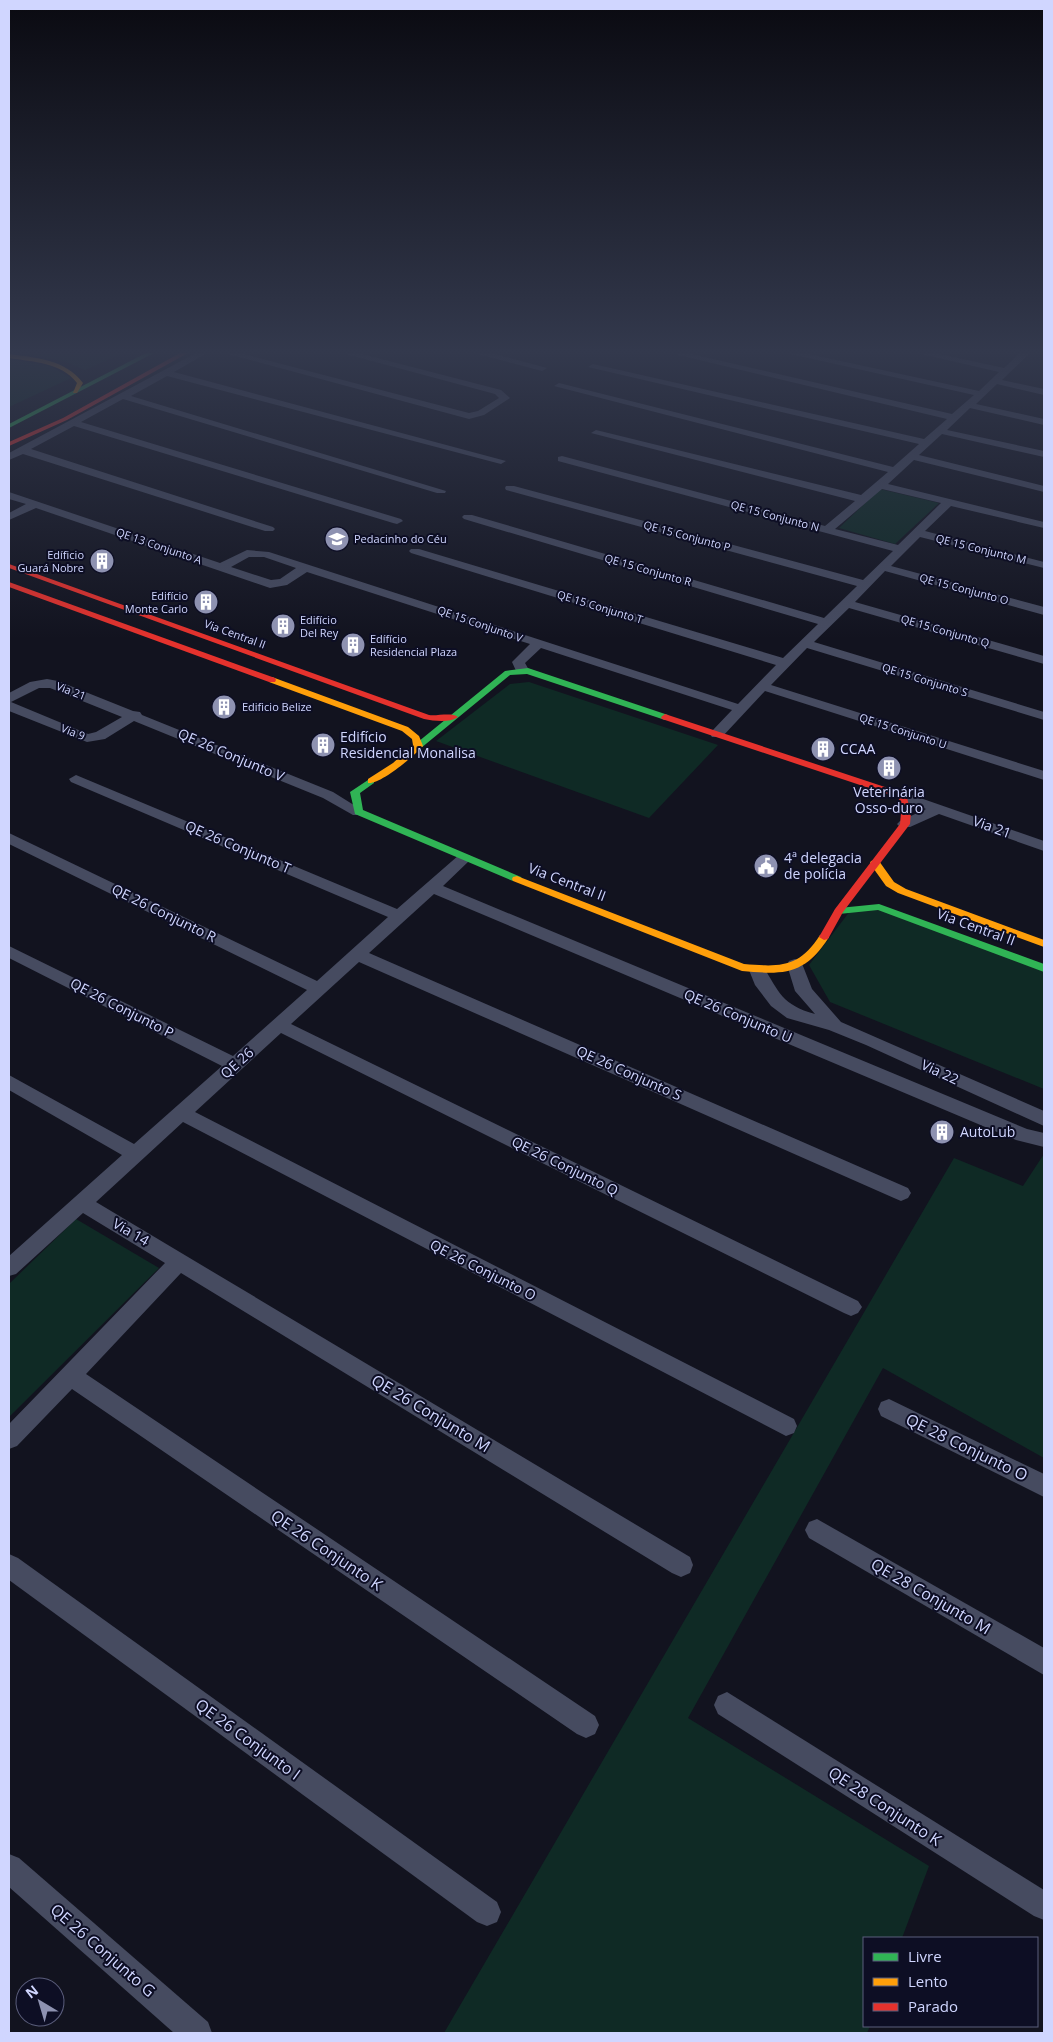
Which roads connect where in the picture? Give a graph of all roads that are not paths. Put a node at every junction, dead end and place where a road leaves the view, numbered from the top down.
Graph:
1 (25, 448) edge
2 (159, 448) edge
3 (298, 448) edge
4 (452, 448) edge
5 (658, 448) edge
6 (806, 448) edge
7 (921, 448) edge
8 (1018, 448) edge
9 (22, 450) junction
10 (1044, 454) edge
11 (912, 456) junction
12 (9, 457) edge
13 (562, 459) dead end
14 (501, 461) dead end
15 (896, 471) junction
16 (880, 485) junction
17 (510, 488) dead end
18 (1044, 489) edge
19 (441, 491) dead end
20 (9, 495) edge
21 (862, 499) junction
22 (949, 502) junction
23 (35, 504) junction
24 (9, 517) edge
25 (468, 517) dead end
26 (397, 520) dead end
27 (1044, 525) edge
28 (269, 529) dead end
29 (827, 530) junction
30 (918, 533) junction
31 (902, 550) junction
32 (415, 551) dead end
33 (1044, 565) edge
34 (9, 566) edge
35 (306, 567) junction
36 (883, 567) junction
37 (221, 568) junction
38 (30, 573) junction
39 (9, 584) edge
40 (865, 584) junction
41 (846, 603) junction
42 (1044, 611) edge
43 (827, 623) junction
44 (538, 644) junction
45 (806, 644) junction
46 (1044, 660) edge
47 (785, 663) junction
48 (522, 670) junction
49 (762, 686) junction
50 (364, 695) junction
51 (9, 699) edge
52 (9, 706) edge
53 (347, 708) junction
54 (741, 709) junction
55 (135, 715) junction
56 (454, 716) junction
57 (1044, 716) edge
58 (717, 734) junction
59 (418, 746) junction
60 (1044, 776) edge
61 (76, 779) dead end
62 (355, 792) junction
63 (328, 796) junction
64 (902, 796) junction
65 (940, 808) junction
66 (358, 812) junction
67 (904, 824) junction
68 (9, 838) edge
69 (1044, 846) edge
70 (464, 858) junction
71 (875, 863) junction
72 (432, 887) junction
73 (839, 910) junction
74 (399, 916) junction
75 (1044, 944) edge
76 (9, 951) edge
77 (357, 954) junction
78 (795, 966) junction
79 (1044, 968) edge
80 (757, 970) junction
81 (319, 989) junction
82 (279, 1025) junction
83 (835, 1026) junction
84 (872, 1040) junction
85 (235, 1065) junction
86 (857, 1066) junction
87 (9, 1082) edge
88 (181, 1113) junction
89 (1044, 1119) edge
90 (1044, 1140) edge
91 (137, 1154) junction
92 (901, 1193) dead end
93 (82, 1203) junction
94 (180, 1261) junction
95 (11, 1262) edge
96 (851, 1307) dead end
97 (69, 1375) junction
98 (889, 1409) dead end
99 (786, 1426) dead end
100 (9, 1439) edge
101 (1044, 1486) edge
102 (817, 1530) dead end
103 (681, 1565) dead end
104 (9, 1566) edge
105 (1044, 1662) edge
106 (727, 1705) dead end
107 (586, 1725) dead end
108 (9, 1868) edge
109 (1044, 1906) edge
110 (487, 1912) dead end
111 (197, 2033) edge

1 - 9 street
2 - 26 street
3 - 19 street
4 - 14 street
5 - 21 street
6 - 15 street
7 - 11 street
8 - 10 street
9 - 12 street
9 - 28 street
11 - 15 street
11 - 18 street
13 - 29 street, QE 15 Conjunto N
15 - 16 street
16 - 21 street
16 - 22 street
17 - 40 street, QE 15 Conjunto P
20 - 23 street, QE 13 Conjunto A
21 - 29 street
22 - 27 street
22 - 30 street
23 - 24 street
23 - 37 street, QE 13 Conjunto A
25 - 43 street, QE 15 Conjunto R
29 - 31 street, QE 15 Conjunto N
30 - 31 street
30 - 33 street, QE 15 Conjunto M
31 - 36 street
32 - 47 street, QE 15 Conjunto T
34 - 38 street, Via Central II
35 - 37 street, QE 15 Conjunto V
35 - 37 street, QE 13 Conjunto A
35 - 44 street, QE 15 Conjunto V
36 - 40 street
36 - 42 street, QE 15 Conjunto O
38 - 39 street
38 - 50 street, Via Central II
39 - 53 street
40 - 41 street
41 - 43 street
41 - 46 street, QE 15 Conjunto Q
43 - 45 street
44 - 48 street
44 - 54 street, QE 15 Conjunto V
45 - 47 street
45 - 57 street, QE 15 Conjunto S
47 - 49 street
48 - 56 street
48 - 58 street
49 - 54 street
49 - 60 street, QE 15 Conjunto U
50 - 53 street
50 - 56 street, Via Central II
51 - 55 street, Via 21
52 - 55 street, Via 9
53 - 59 street
54 - 58 street
55 - 63 street, QE 26 Conjunto V
56 - 59 street
58 - 64 street
59 - 62 street
61 - 74 street, QE 26 Conjunto T
62 - 63 street
62 - 66 street
63 - 66 street, QE 26 Conjunto V
64 - 65 street, Via 21
64 - 67 street
65 - 67 street
65 - 69 street, Via 21
66 - 70 street, Via Central II
67 - 71 street, Via Central II
68 - 81 street, QE 26 Conjunto R
70 - 72 street, QE 26
70 - 80 street, Via Central II
71 - 73 street, Via Central II
71 - 75 street, Via Central II
72 - 74 street, QE 26
72 - 86 street, QE 26 Conjunto U
73 - 78 street, Via Central II
73 - 79 street, Via Central II
74 - 77 street, QE 26
76 - 85 street, QE 26 Conjunto P
77 - 81 street, QE 26
77 - 92 street, QE 26 Conjunto S
78 - 80 street, Via Central II
78 - 83 street, Via 22
80 - 83 street, Via 22
81 - 82 street, QE 26
82 - 85 street, QE 26
82 - 96 street, QE 26 Conjunto Q
83 - 84 street, Via 22
84 - 86 street
84 - 89 street, Via 22
85 - 88 street, QE 26
86 - 90 street, QE 26 Conjunto U
87 - 91 street
88 - 91 street, QE 26
88 - 99 street, QE 26 Conjunto O
91 - 93 street, QE 26
93 - 94 street, Via 14
93 - 95 street, QE 26
94 - 97 street
94 - 103 street, QE 26 Conjunto M
97 - 100 street
97 - 107 street, QE 26 Conjunto K
98 - 101 street, QE 28 Conjunto O
102 - 105 street, QE 28 Conjunto M
104 - 110 street, QE 26 Conjunto I
106 - 109 street, QE 28 Conjunto K
108 - 111 street, QE 26 Conjunto G

